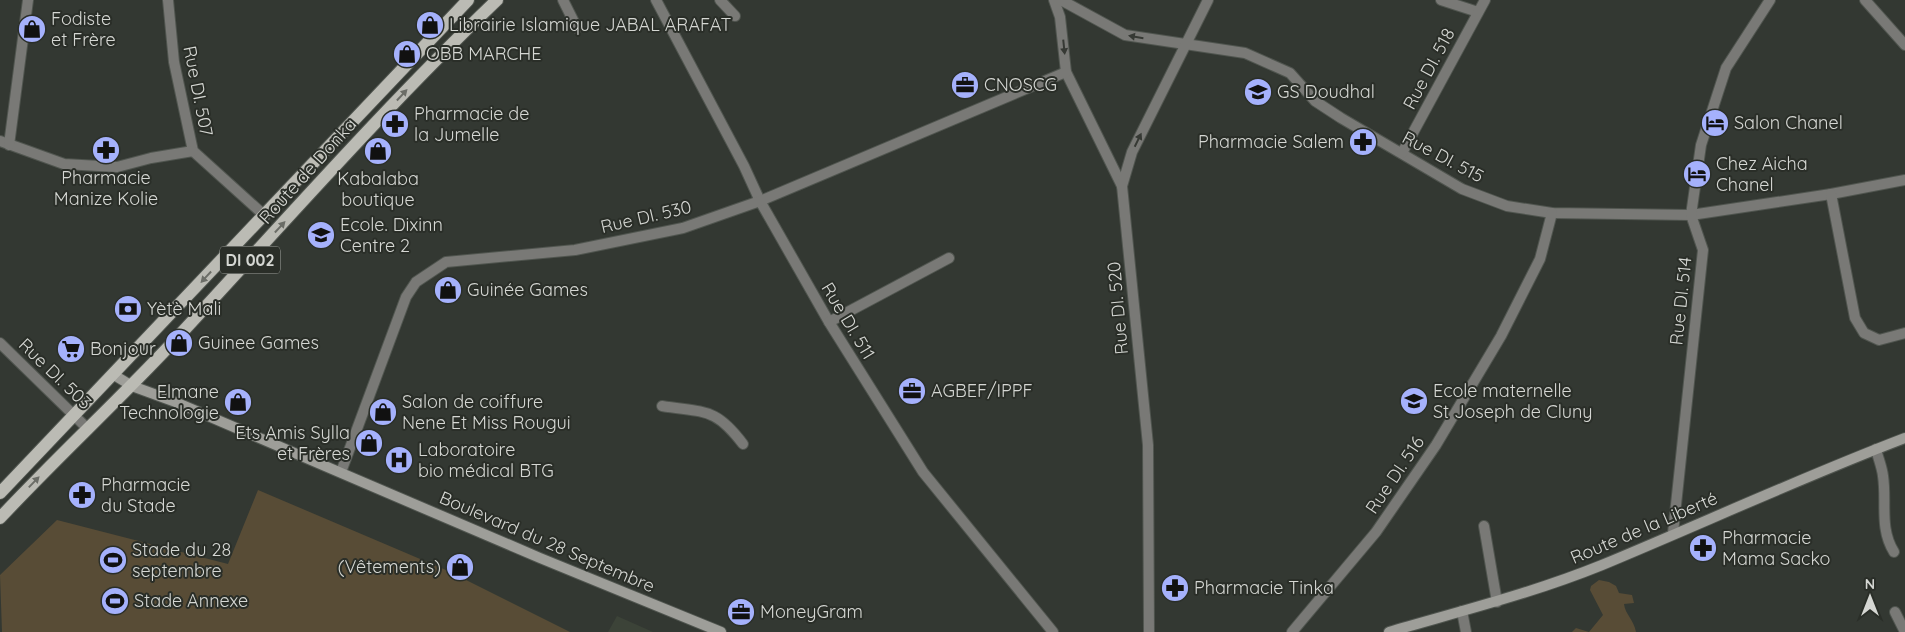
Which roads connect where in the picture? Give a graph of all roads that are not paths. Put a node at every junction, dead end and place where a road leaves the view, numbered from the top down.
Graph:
1 (28, 0) edge
2 (168, 0) edge
3 (468, 0) edge
4 (497, 0) edge
5 (563, 0) edge
6 (656, 0) edge
7 (720, 0) edge
8 (1054, 0) edge
9 (1060, 0) edge
10 (1208, 0) edge
11 (1441, 0) edge
12 (1485, 0) edge
13 (1770, 0) edge
14 (1865, 0) edge
15 (1478, 12) junction
16 (736, 16) dead end
17 (577, 28) dead end
18 (1905, 44) edge
19 (1184, 45) junction
20 (1066, 72) junction
21 (5, 143) edge
22 (193, 151) junction
23 (1402, 153) junction
24 (1905, 180) edge
25 (1122, 186) junction
26 (1831, 194) junction
27 (760, 201) junction
28 (1552, 213) junction
29 (1691, 215) junction
30 (265, 216) junction
31 (949, 258) dead end
32 (828, 322) junction
33 (1905, 333) edge
34 (0, 343) edge
35 (114, 375) junction
36 (132, 386) junction
37 (662, 406) dead end
38 (75, 415) junction
39 (88, 429) junction
40 (1905, 438) edge
41 (743, 444) dead end
42 (1876, 449) junction
43 (341, 472) junction
44 (0, 494) edge
45 (0, 518) edge
46 (1484, 526) dead end
47 (1673, 533) junction
48 (1894, 552) dead end
49 (1497, 602) junction
50 (1462, 611) junction
51 (1895, 612) dead end
52 (721, 632) edge
53 (1053, 632) edge
54 (1149, 632) edge
55 (1292, 632) edge
56 (1390, 632) edge
57 (1466, 632) edge
58 (1905, 632) edge

1 - 21 street
2 - 22 street, Rue DI. 507
3 - 30 main road, Route de Donka / DI 002
36 -> 4 main road, Route de Donka / DI 002
5 - 17 street
6 - 27 street, Rue DI. 511
7 - 16 street
8 -> 20 street
19 -> 9 street, Rue DI. 515
10 - 19 street, Rue DI. 520
11 - 15 street
12 - 15 street, Rue DI. 518
13 - 29 street, Rue DI. 514
14 - 18 street
15 - 23 street, Rue DI. 518
19 - 23 street, Rue DI. 515
25 -> 19 street, Rue DI. 520
20 - 25 street
20 - 27 street, Rue DI. 530
21 - 22 street
22 - 30 street, Rue DI. 507
23 - 28 street, Rue DI. 515
24 - 26 street, Rue DI. 515
25 - 54 street, Rue DI. 520
26 - 29 street, Rue DI. 515
26 - 33 street
27 - 32 street, Rue DI. 511
27 - 43 street, Rue DI. 530
28 - 29 street, Rue DI. 515
28 - 55 street, Rue DI. 516
29 - 47 street, Rue DI. 514
30 -> 35 main road, Route de Donka / DI 002
31 - 32 street
32 - 53 street, Rue DI. 511
34 - 38 street, Rue DI. 503
35 - 36 main road, Boulevard du 28 Septembre
35 - 38 main road, Route de Donka / DI 002
36 - 39 main road, Route de Donka / DI 002
36 - 43 main road, Boulevard du 28 Septembre
37 - 41 street
38 - 39 street, Rue DI. 503
38 - 44 main road, Route de Donka / DI 002
45 -> 39 main road, Route de Donka / DI 002
40 - 42 main road, Route de la Liberté
42 - 47 main road, Route de la Liberté
42 - 48 street
43 - 52 main road, Boulevard du 28 Septembre
46 - 49 street
47 - 49 main road, Route de la Liberté
49 - 50 main road, Route de la Liberté
50 - 56 main road, Route de la Liberté
50 - 57 street
51 - 58 street

